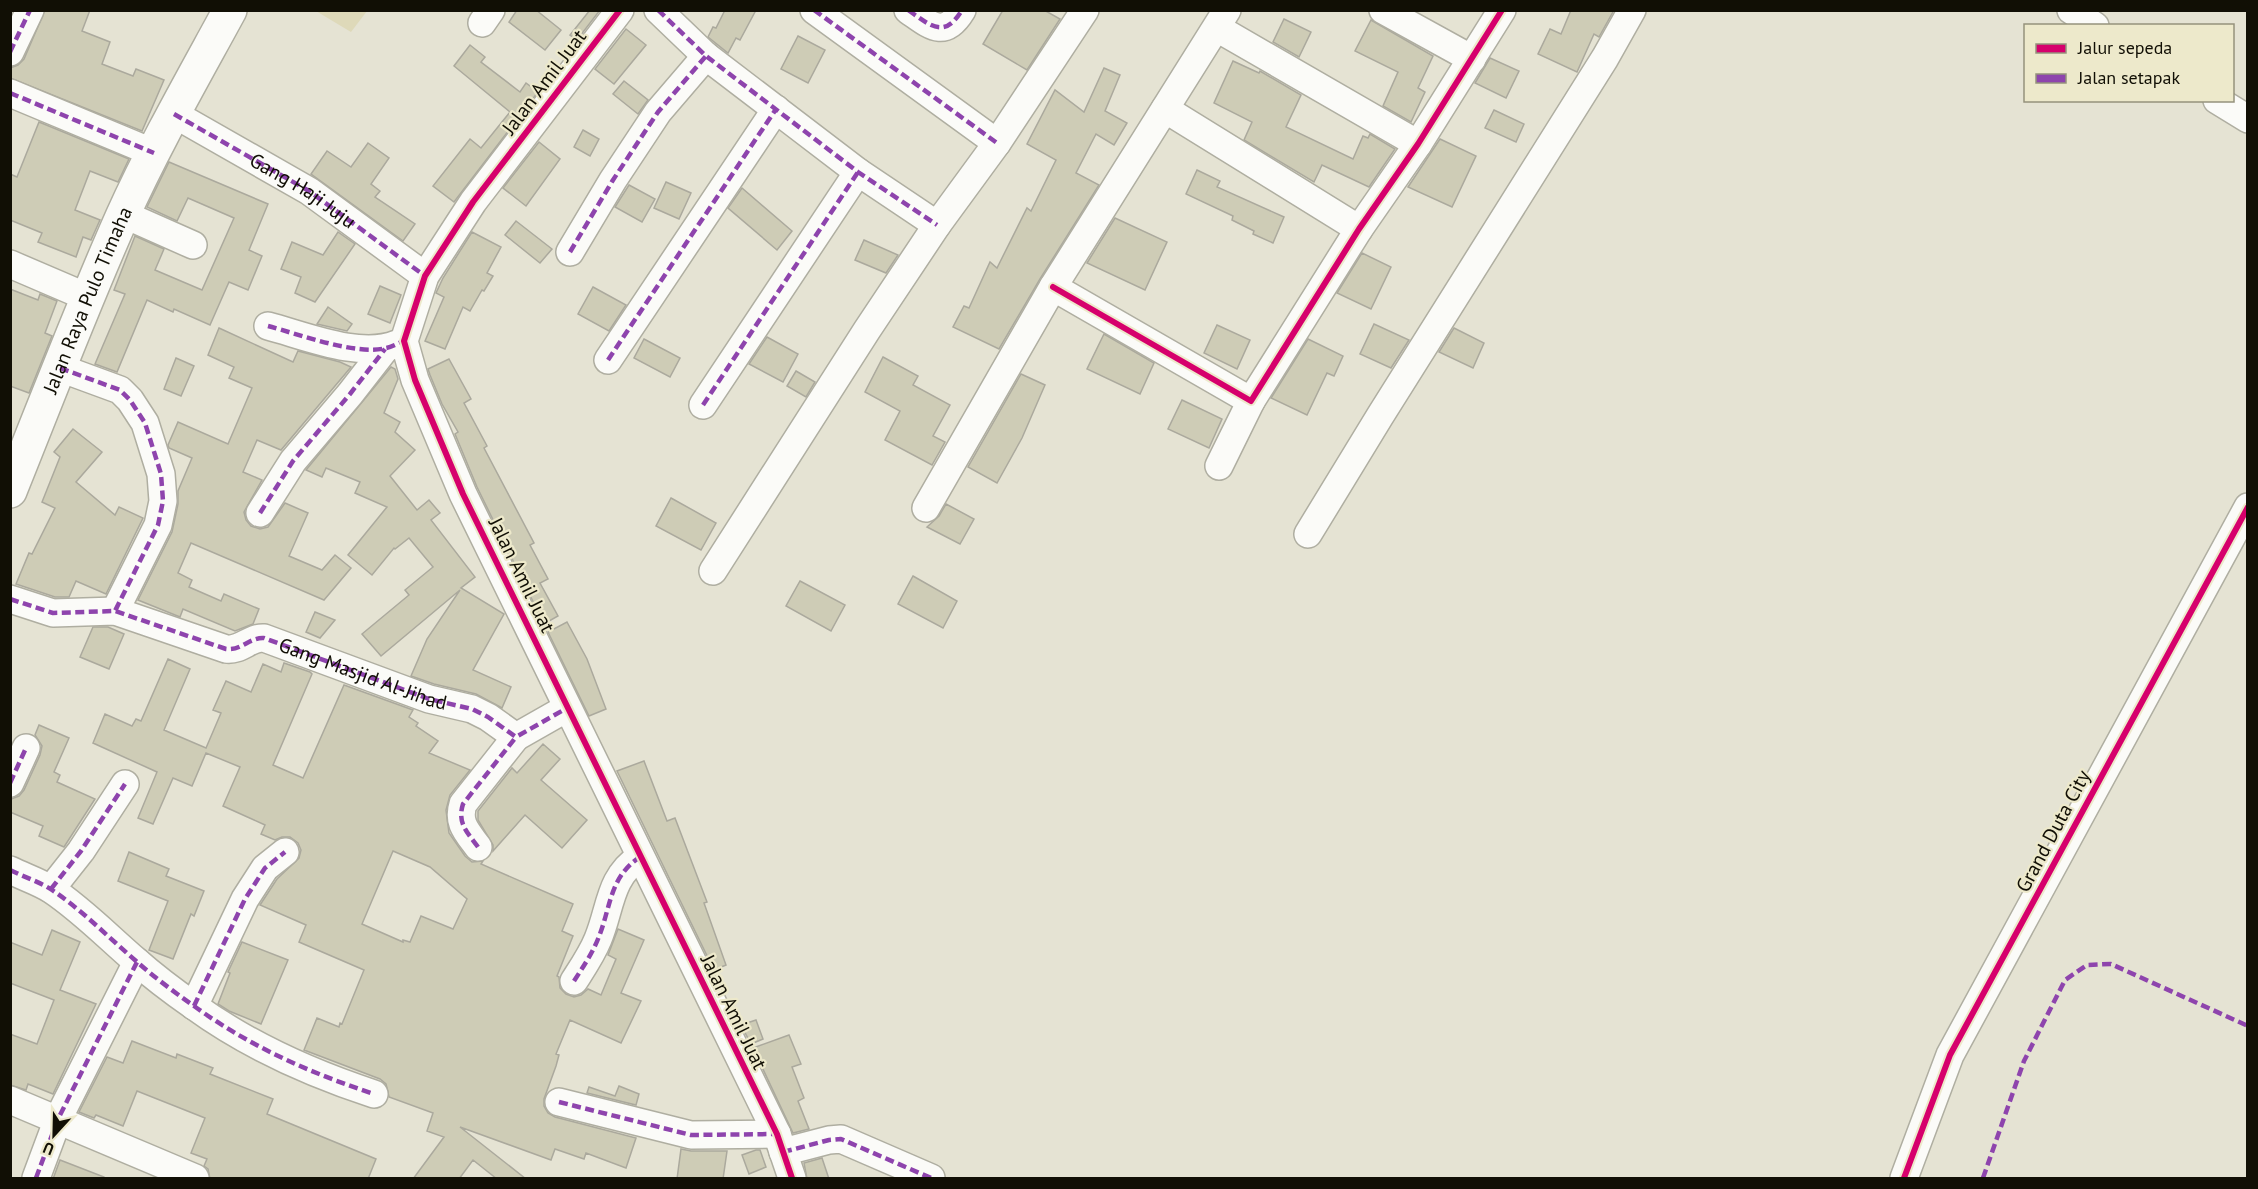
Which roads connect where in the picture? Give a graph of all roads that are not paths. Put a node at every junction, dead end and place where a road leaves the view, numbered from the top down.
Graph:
1 (30, 10) edge
2 (231, 10) edge
3 (620, 10) edge
4 (658, 10) edge
5 (814, 10) edge
6 (908, 10) edge
7 (962, 10) edge
8 (1084, 10) edge
9 (1383, 10) edge
10 (1502, 10) edge
11 (1632, 10) edge
12 (2071, 10) edge
13 (1222, 19) edge
14 (2092, 24) edge
15 (10, 52) edge
16 (706, 56) junction
17 (1472, 59) junction
18 (10, 93) edge
19 (2220, 102) edge
20 (776, 109) junction
21 (1165, 109) junction
22 (174, 114) junction
23 (2247, 119) edge
24 (997, 144) junction
25 (1418, 144) junction
26 (154, 153) junction
27 (858, 172) junction
28 (123, 214) junction
29 (937, 225) junction
30 (1359, 229) junction
31 (193, 246) dead end
32 (570, 252) dead end
33 (10, 264) edge
34 (425, 276) junction
35 (1053, 287) junction
36 (87, 297) junction
37 (268, 326) dead end
38 (394, 345) junction
39 (608, 360) dead end
40 (60, 368) junction
41 (1251, 401) junction
42 (703, 405) dead end
43 (1219, 466) dead end
44 (10, 491) edge
45 (2247, 507) edge
46 (926, 508) dead end
47 (260, 513) dead end
48 (1308, 534) dead end
49 (713, 571) dead end
50 (10, 598) edge
51 (115, 611) junction
52 (567, 708) junction
53 (516, 737) junction
54 (26, 748) dead end
55 (10, 783) edge
56 (125, 784) dead end
57 (477, 847) dead end
58 (285, 852) dead end
59 (640, 857) junction
60 (10, 870) edge
61 (51, 889) junction
62 (137, 962) junction
63 (574, 981) dead end
64 (194, 1006) junction
65 (374, 1094) dead end
66 (10, 1100) edge
67 (560, 1102) dead end
68 (58, 1119) junction
69 (780, 1143) junction
70 (36, 1179) edge
71 (195, 1179) edge
72 (792, 1179) edge
73 (931, 1179) edge
74 (1904, 1179) edge

1 - 15 street
2 - 22 street, Jalan Raya Pulo Timaha
3 - 34 street, Jalan Amil Juat
4 - 16 street
5 - 24 street
6 - 7 street
8 - 24 street
9 - 17 street
10 - 17 street
11 - 48 street
12 - 14 street
13 - 21 street
13 - 25 street
16 - 20 street
16 - 32 street
17 - 25 street
18 - 26 street
19 - 23 street
20 - 27 street
20 - 39 street
21 - 30 street
21 - 35 street
22 - 26 street, Jalan Raya Pulo Timaha
22 - 34 street, Gang Haji Juju
24 - 29 street
25 - 30 street
26 - 28 street, Jalan Raya Pulo Timaha
27 - 29 street
27 - 42 street
28 - 31 street
28 - 36 street, Jalan Raya Pulo Timaha
29 - 49 street
30 - 41 street
33 - 36 street
34 - 38 street, Jalan Amil Juat
35 - 41 street
35 - 46 street
36 - 40 street, Jalan Raya Pulo Timaha
37 - 38 street
38 - 47 street
38 - 52 street, Jalan Amil Juat
40 - 44 street, Jalan Raya Pulo Timaha
40 - 51 street
41 - 43 street
45 - 74 street, Grand Duta City
50 - 51 street, Gang Masjid Al-Jihad
51 - 53 street, Gang Masjid Al-Jihad
52 - 53 street
52 - 59 street, Jalan Amil Juat
53 - 57 street
54 - 55 street
56 - 61 street
58 - 64 street
59 - 63 street
59 - 69 street, Jalan Amil Juat
60 - 61 street
61 - 62 street
62 - 64 street
62 - 68 street
64 - 65 street
66 - 68 street
67 - 69 street
68 - 70 street
68 - 71 street
69 - 72 street, Jalan Amil Juat
69 - 73 street

